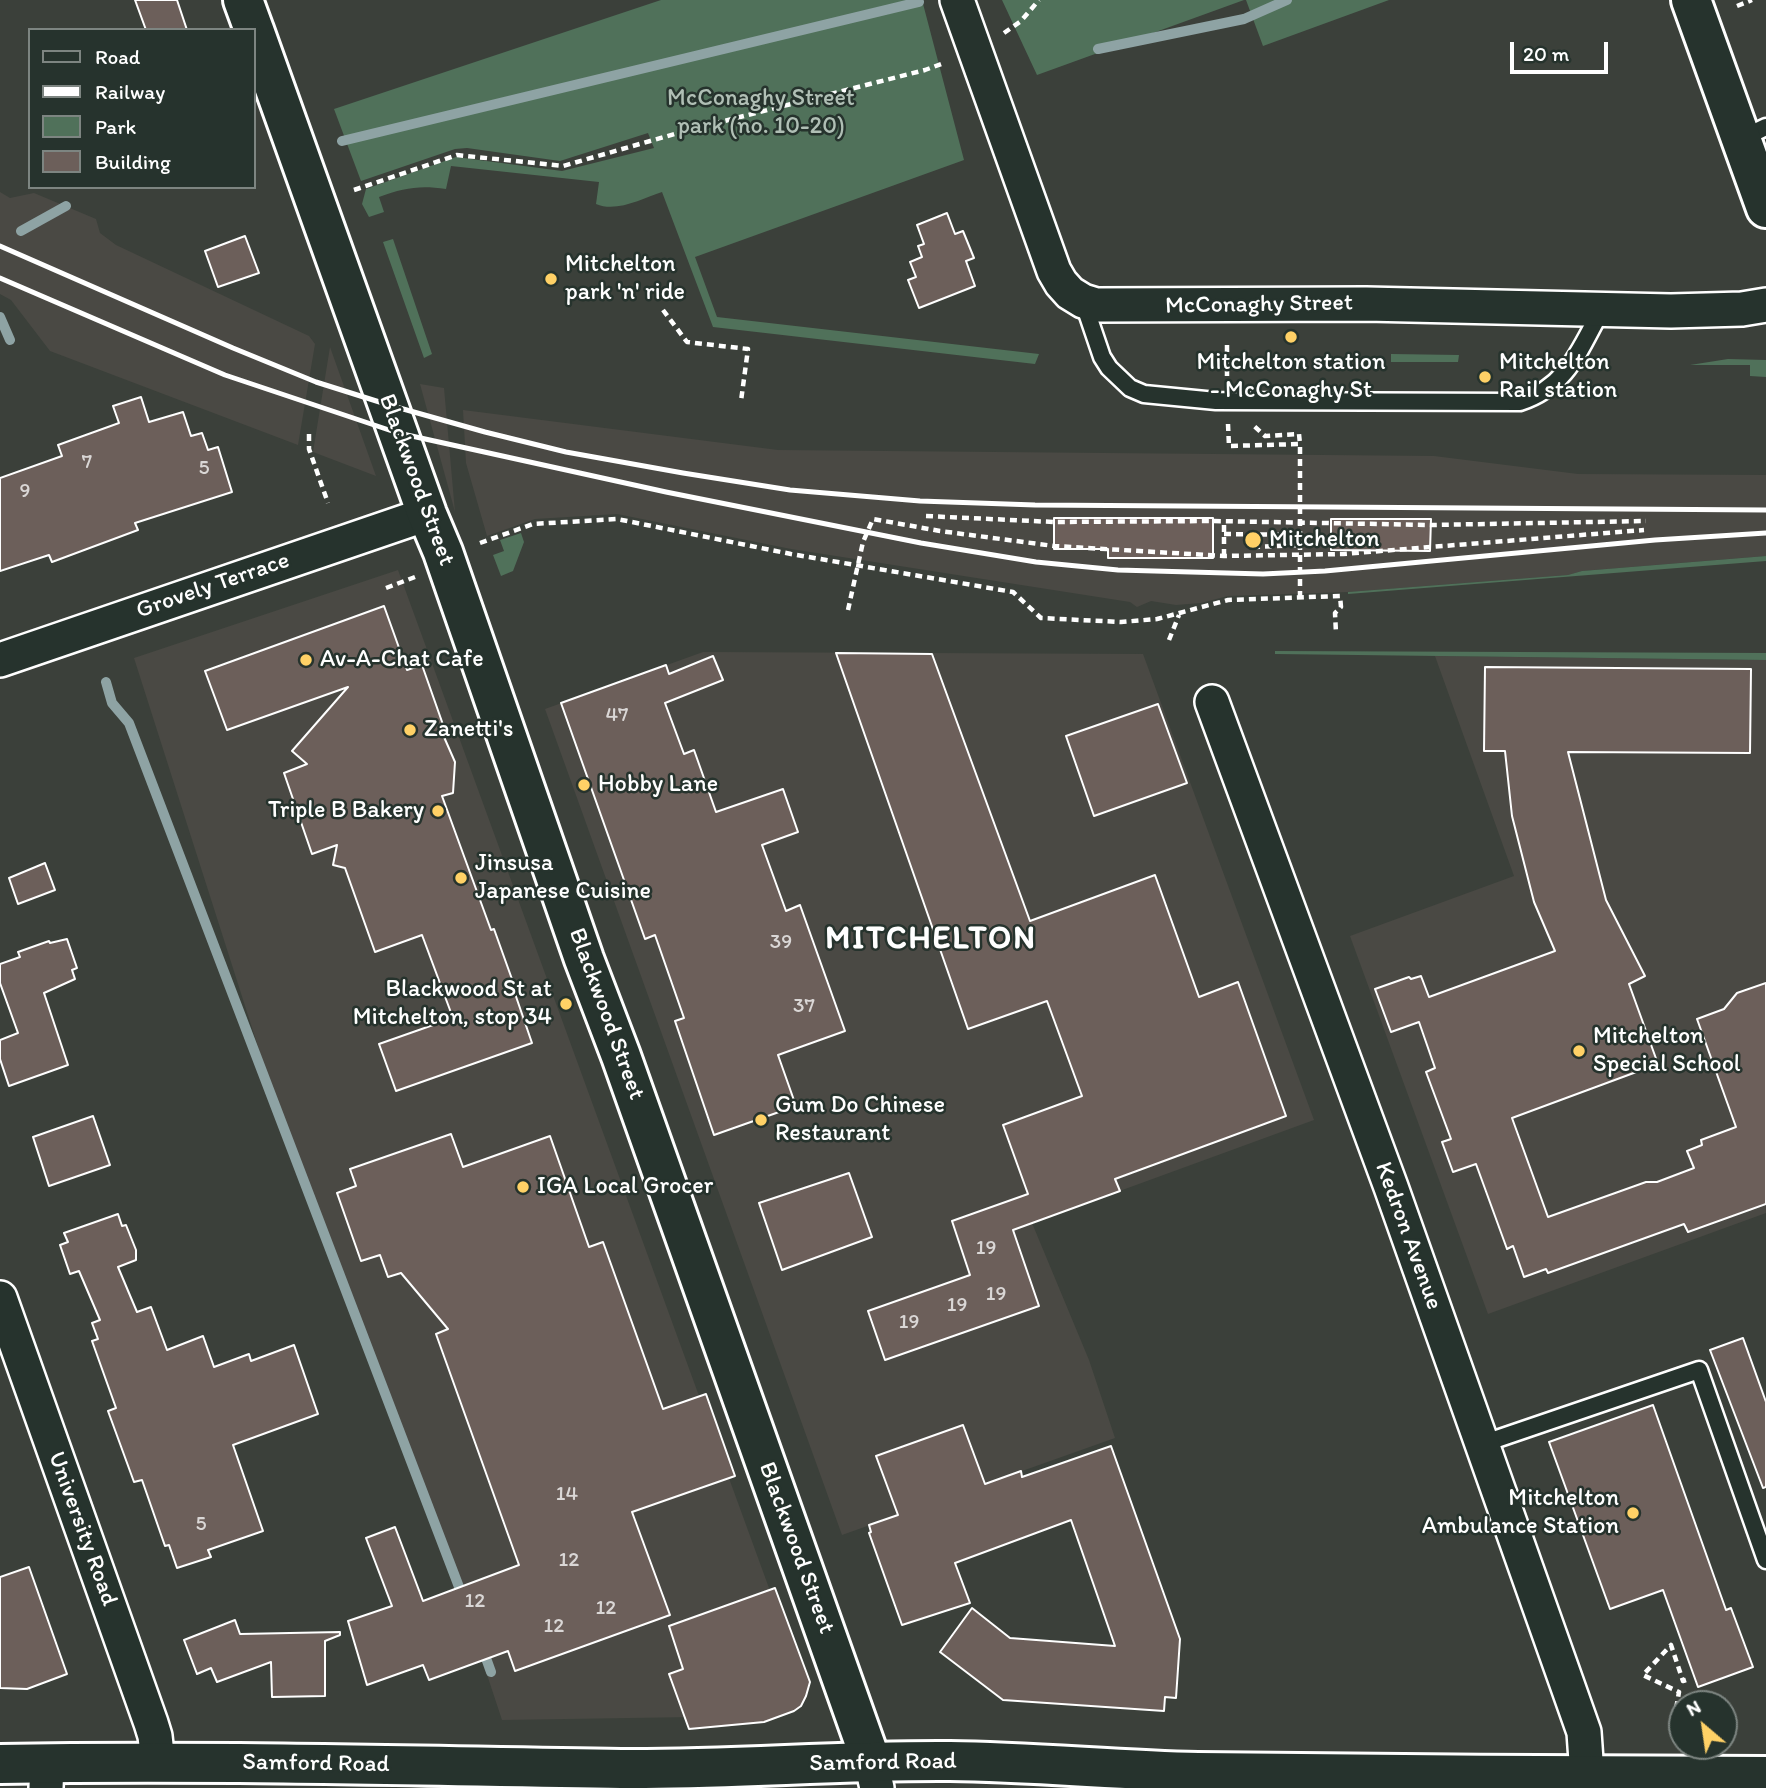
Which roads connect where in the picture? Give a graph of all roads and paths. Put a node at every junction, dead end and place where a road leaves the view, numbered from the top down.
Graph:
1 (243, 0) edge
2 (957, 0) edge
3 (1039, 0) edge
4 (1691, 0) edge
5 (1752, 0) edge
6 (1737, 6) dead end
7 (253, 28) edge
8 (256, 36) edge
9 (1000, 37) dead end
10 (952, 61) dead end
11 (1754, 133) edge
12 (354, 190) dead end
13 (1766, 208) edge
14 (1083, 301) junction
15 (1766, 305) edge
16 (1602, 309) junction
17 (663, 310) dead end
18 (1227, 345) dead end
19 (1228, 381) dead end
20 (741, 401) dead end
21 (1228, 417) dead end
22 (1250, 423) dead end
23 (309, 434) dead end
24 (1300, 444) junction
25 (328, 503) dead end
26 (427, 514) junction
27 (926, 516) dead end
28 (1224, 521) junction
29 (1646, 521) dead end
30 (1644, 530) dead end
31 (1224, 534) junction
32 (1300, 535) junction
33 (480, 543) dead end
34 (1300, 545) junction
35 (1253, 547) dead end
36 (1224, 556) junction
37 (859, 566) junction
38 (423, 575) dead end
39 (386, 588) dead end
40 (1300, 598) junction
41 (848, 610) dead end
42 (1179, 614) junction
43 (1336, 633) dead end
44 (1169, 640) dead end
45 (0, 660) edge
46 (1212, 702) dead end
47 (0, 1298) edge
48 (1482, 1444) junction
49 (1766, 1560) edge
50 (1686, 1680) dead end
51 (1675, 1690) edge
52 (158, 1763) junction
53 (0, 1764) edge
54 (874, 1774) edge
55 (46, 1775) edge
56 (1587, 1775) junction
57 (1766, 1776) edge

1 - 7 street, Blackwood Street
2 - 14 street
3 - 9 path
4 - 11 street
5 - 6 path
8 - 26 street, Blackwood Street
10 - 12 path
11 - 13 street
14 - 16 street, McConaghy Street
14 - 16 lane
15 - 16 street, McConaghy Street
17 - 20 path
18 - 19 path
21 - 24 path
22 - 24 path
23 - 25 path
24 - 32 path, bridge
26 - 45 street, Grovely Terrace
26 - 54 street, Blackwood Street
27 - 28 path
28 - 29 path
28 - 31 path
30 - 36 path
31 - 32 path
31 - 36 path
32 - 34 path, bridge
33 - 37 path
34 - 35 path
34 - 40 path, bridge
36 - 37 path
37 - 41 path
37 - 42 path
38 - 39 path
40 - 42 path
40 - 43 path
42 - 44 path
46 - 48 street, Kedron Avenue
47 - 52 street, University Road
48 - 49 lane
48 - 56 street, Kedron Avenue
50 - 51 path
52 - 54 street, Samford Road
52 - 55 street, Samford Road
53 - 55 street, Samford Road
54 - 56 street, Samford Road
56 - 57 street, Samford Road

